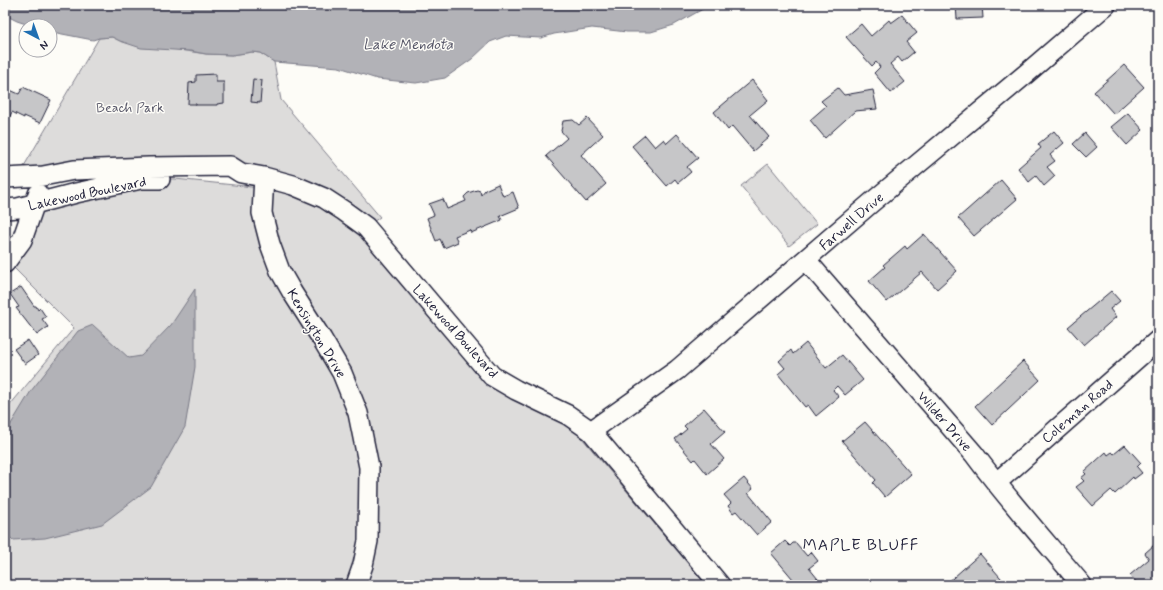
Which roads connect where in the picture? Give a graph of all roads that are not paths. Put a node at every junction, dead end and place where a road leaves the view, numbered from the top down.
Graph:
1 (1106, 5) edge
2 (241, 173) junction
3 (43, 176) junction
4 (264, 177) junction
5 (5, 178) edge
6 (35, 203) junction
7 (5, 209) edge
8 (806, 260) junction
9 (5, 263) edge
10 (1158, 340) edge
11 (591, 431) junction
12 (996, 483) junction
13 (356, 585) edge
14 (720, 585) edge
15 (1082, 585) edge

1 - 8 street, Farwell Drive
2 - 3 street, Lakewood Boulevard
2 - 4 street, Lakewood Boulevard
2 - 6 street, Lakewood Boulevard
3 - 5 street, Lakewood Boulevard
3 - 6 street
4 - 11 street, Lakewood Boulevard
4 - 13 street, Kensington Drive
6 - 7 street, Lakewood Boulevard
6 - 9 street
8 - 11 street, Farwell Drive
8 - 12 street, Wilder Drive
10 - 12 street, Coleman Road
11 - 14 street, Lakewood Boulevard
12 - 15 street, Wilder Drive

